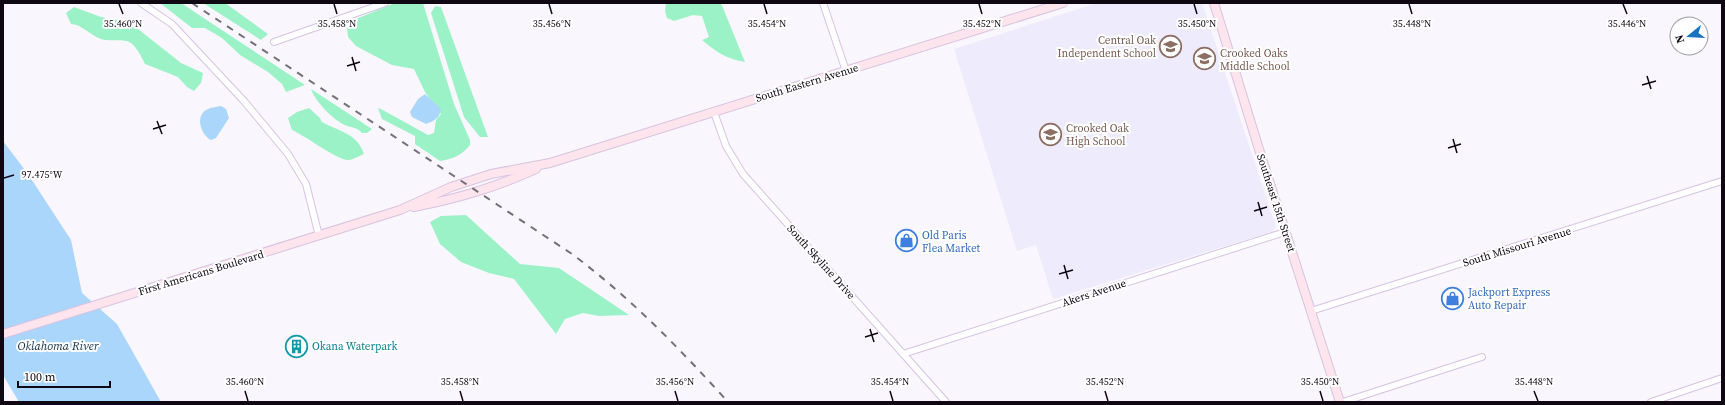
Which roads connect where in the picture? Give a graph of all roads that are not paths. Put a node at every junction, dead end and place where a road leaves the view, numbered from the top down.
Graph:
1 (141, 3) edge
2 (385, 3) edge
3 (823, 3) edge
4 (1063, 3) edge
5 (1214, 3) edge
6 (274, 42) dead end
7 (846, 71) junction
8 (714, 112) junction
9 (550, 163) junction
10 (1722, 181) edge
11 (400, 210) junction
12 (1286, 232) junction
13 (319, 236) junction
14 (1311, 311) junction
15 (3, 334) edge
16 (903, 354) junction
17 (1482, 357) dead end
18 (1722, 378) edge
19 (1660, 401) edge
20 (946, 402) edge
21 (1341, 402) edge
22 (1651, 402) edge

1 - 13 street
2 - 6 street
3 - 7 street
4 - 7 main road, South Eastern Avenue
5 - 12 main road, Southeast 15th Street
7 - 8 main road, South Eastern Avenue
8 - 9 main road, South Eastern Avenue
8 - 16 street, South Skyline Drive
9 - 11 main road, South Eastern Avenue
9 - 11 main road, South Eastern Avenue
10 - 14 street, South Missouri Avenue
11 - 13 main road, First Americans Boulevard
12 - 14 main road, Southeast 15th Street
12 - 16 street, Akers Avenue
13 - 15 main road, First Americans Boulevard
14 - 21 main road, Southeast 15th Street
16 - 20 street, South Skyline Drive
17 - 21 street
18 - 19 street
19 - 22 street

